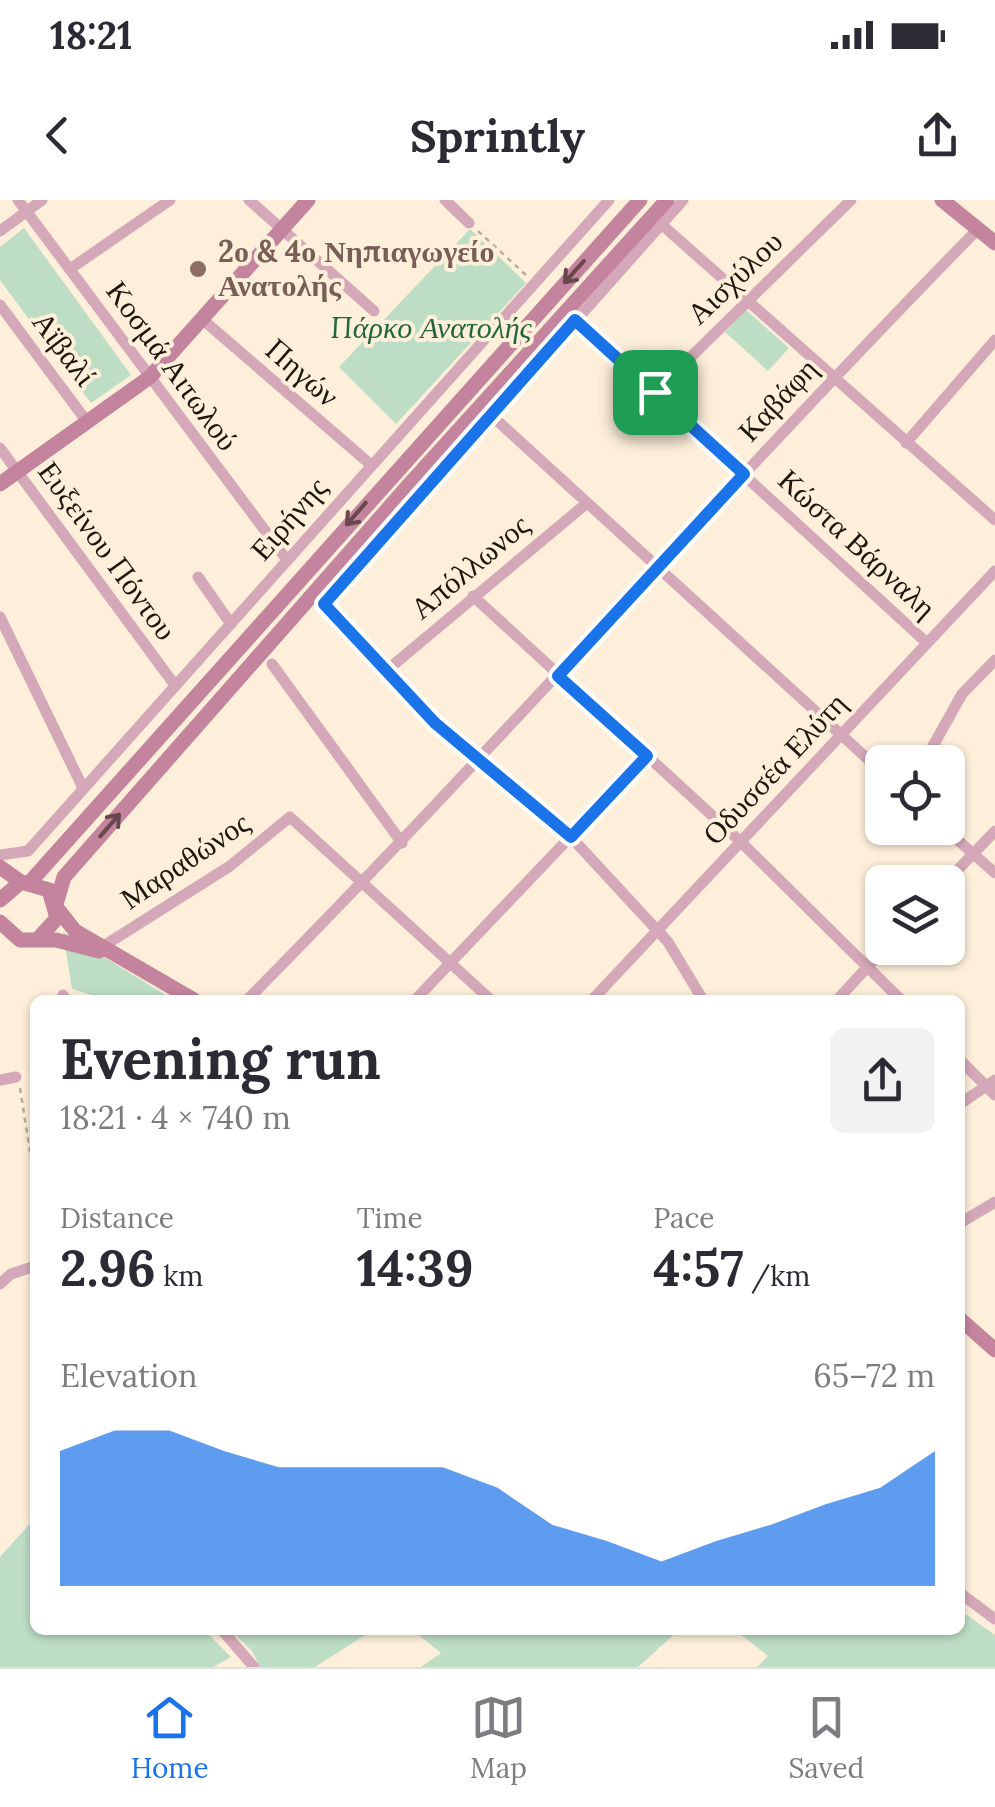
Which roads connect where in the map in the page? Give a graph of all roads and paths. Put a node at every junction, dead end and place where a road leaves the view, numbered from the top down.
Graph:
1 (42, 200) edge
2 (170, 200) edge
3 (249, 200) edge
4 (308, 200) edge
5 (445, 200) edge
6 (609, 200) edge
7 (640, 200) edge
8 (666, 200) edge
9 (683, 200) edge
10 (852, 200) edge
11 (942, 200) edge
12 (22, 206) edge
13 (469, 223) joint
14 (660, 223) junction
15 (978, 230) junction
16 (0, 231) edge
17 (282, 231) junction
18 (995, 244) edge
19 (70, 269) junction
20 (534, 282) junction
21 (749, 299) junction
22 (0, 305) edge
23 (374, 311) dead end
24 (202, 320) junction
25 (575, 320) junction
26 (995, 340) edge
27 (834, 376) junction
28 (150, 377) junction
29 (655, 392) junction
30 (490, 414) junction
31 (88, 423) junction
32 (906, 443) junction
33 (0, 448) edge
34 (370, 464) junction
35 (18, 474) junction
36 (744, 474) junction
37 (0, 484) edge
38 (587, 503) junction
39 (995, 520) edge
40 (287, 560) junction
41 (657, 568) junction
42 (995, 571) edge
43 (198, 577) dead end
44 (473, 596) junction
45 (0, 616) edge
46 (231, 624) junction
47 (927, 643) junction
48 (995, 660) edge
49 (272, 664) dead end
50 (386, 670) junction
51 (558, 676) junction
52 (174, 684) junction
53 (842, 734) junction
54 (934, 745) edge
55 (647, 756) junction
56 (865, 756) edge
57 (479, 762) junction
58 (83, 788) junction
59 (995, 830) edge
60 (571, 837) junction
61 (741, 842) junction
62 (402, 843) junction
63 (963, 845) edge
64 (973, 854) junction
65 (0, 855) edge
66 (962, 865) edge
67 (0, 868) edge
68 (995, 873) edge
69 (26, 882) junction
70 (364, 882) junction
71 (0, 900) edge
72 (57, 906) junction
73 (1, 926) edge
74 (658, 930) junction
75 (38, 939) junction
76 (102, 947) junction
77 (118, 956) junction
78 (450, 963) junction
79 (867, 966) junction
80 (185, 995) edge
81 (252, 995) edge
82 (420, 995) edge
83 (485, 995) edge
84 (597, 995) edge
85 (701, 995) edge
86 (841, 995) edge
87 (896, 995) edge
88 (965, 1064) edge
89 (16, 1078) joint
90 (0, 1080) edge
91 (990, 1082) edge
92 (995, 1095) edge
93 (965, 1100) edge
94 (30, 1156) edge
95 (995, 1202) edge
96 (965, 1220) edge
97 (30, 1268) edge
98 (0, 1284) edge
99 (965, 1323) edge
100 (995, 1350) edge
101 (965, 1597) edge
102 (995, 1620) edge
103 (226, 1635) edge
104 (254, 1667) edge

1 - 12 street
2 - 19 street
3 - 17 street
4 - 17 street
5 - 13 street
6 - 20 street, Ειρήνης
7 -> 69 street
72 -> 8 street
9 - 14 street
10 - 21 street, Αισχύλου
11 - 15 street
12 - 16 street
12 - 19 street, Κοσμά Αιτωλού
13 - 20 path
14 - 21 street
14 - 25 street
15 - 18 street
15 - 27 street, Καβάφη
17 - 23 street
17 - 24 street
19 - 28 street, Κοσμά Αιτωλού
20 - 34 street, Ειρήνης
21 - 27 street
21 - 29 street, Αισχύλου
22 - 31 street, Αϊβαλί
24 - 28 street
24 - 34 street, Πηγών
25 - 29 street, Κώστα Βάρναλη
25 - 30 street
26 - 32 street
27 - 32 street
27 - 36 street, Καβάφη
28 - 31 street
28 - 40 street, Κοσμά Αιτωλού
29 - 36 street, Κώστα Βάρναλη
30 - 38 street
30 - 50 street
31 - 35 street
32 - 39 street
33 - 35 street, Ευξείνου Πόντου
34 - 40 street, Ειρήνης
35 - 37 street
35 - 52 street, Ευξείνου Πόντου
36 - 41 street, Καβάφη
36 - 47 street, Κώστα Βάρναλη
38 - 41 street
38 - 44 street, Απόλλωνος
40 - 46 street, Ειρήνης
41 - 51 street, Καβάφη
41 - 53 street
42 - 47 street, Οδυσσέα Ελύτη
43 - 46 street
44 - 50 street, Απόλλωνος
44 - 51 street
45 - 58 street
46 - 52 street, Ειρήνης
47 - 53 street, Οδυσσέα Ελύτη
48 - 54 street
49 - 62 street
50 - 57 street
51 - 55 street
51 - 57 street, Καβάφη
52 - 58 street, Ειρήνης
53 - 56 street
53 - 61 street, Οδυσσέα Ελύτη
55 - 60 street
55 - 61 street
57 - 60 street
57 - 62 street, Καβάφη
58 - 65 street, Ειρήνης
59 - 64 street
60 - 74 street
60 - 78 street
61 - 74 street, Οδυσσέα Ελύτη
61 - 79 street
62 - 70 street, Καβάφη
63 - 64 street
64 - 66 street
64 - 68 street
67 - 69 street
69 - 71 street
69 - 72 street
70 - 76 street, Μαραθώνος
70 - 78 street
70 - 81 street, Καβάφη
72 - 75 street
72 - 76 street
73 - 75 street
74 - 84 street, Οδυσσέα Ελύτη
74 - 85 street
75 - 77 street
76 - 77 street
77 - 80 street
78 - 82 street
78 - 83 street
79 - 86 street
79 - 87 street
88 - 91 street
89 - 90 street
89 - 94 path
91 - 92 street
91 - 93 street
95 - 96 street
97 - 98 street
99 - 100 street
101 - 102 street
103 - 104 street

